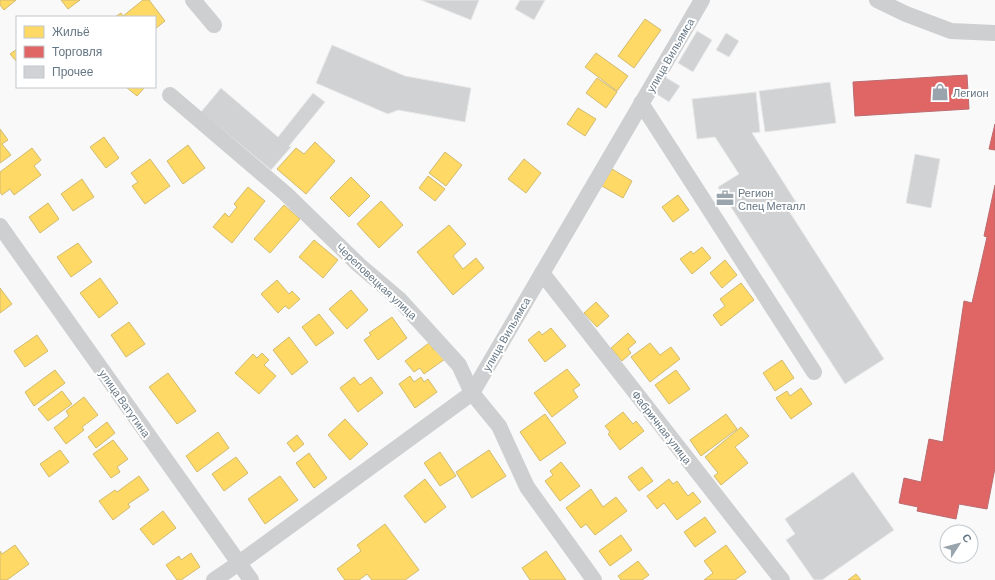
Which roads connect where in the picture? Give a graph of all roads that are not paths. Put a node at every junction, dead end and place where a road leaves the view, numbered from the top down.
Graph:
1 (193, 0) edge
2 (702, 0) edge
3 (877, 0) edge
4 (214, 25) dead end
5 (995, 33) edge
6 (170, 95) dead end
7 (641, 103) junction
8 (0, 226) edge
9 (542, 273) junction
10 (814, 372) dead end
11 (472, 393) junction
12 (239, 563) junction
13 (214, 580) edge
14 (251, 580) edge
15 (594, 580) edge
16 (782, 580) edge

1 - 4 street
2 - 7 street, улица Вильямса
3 - 5 street
6 - 11 street, Череповецкая улица
7 - 9 street, улица Вильямса
7 - 10 street
8 - 12 street, улица Ватутина
9 - 11 street, улица Вильямса
9 - 16 street, Фабричная улица
11 - 12 street, улица Вильямса
11 - 15 street, Череповецкая улица
12 - 13 street, улица Вильямса
12 - 14 street, улица Ватутина

